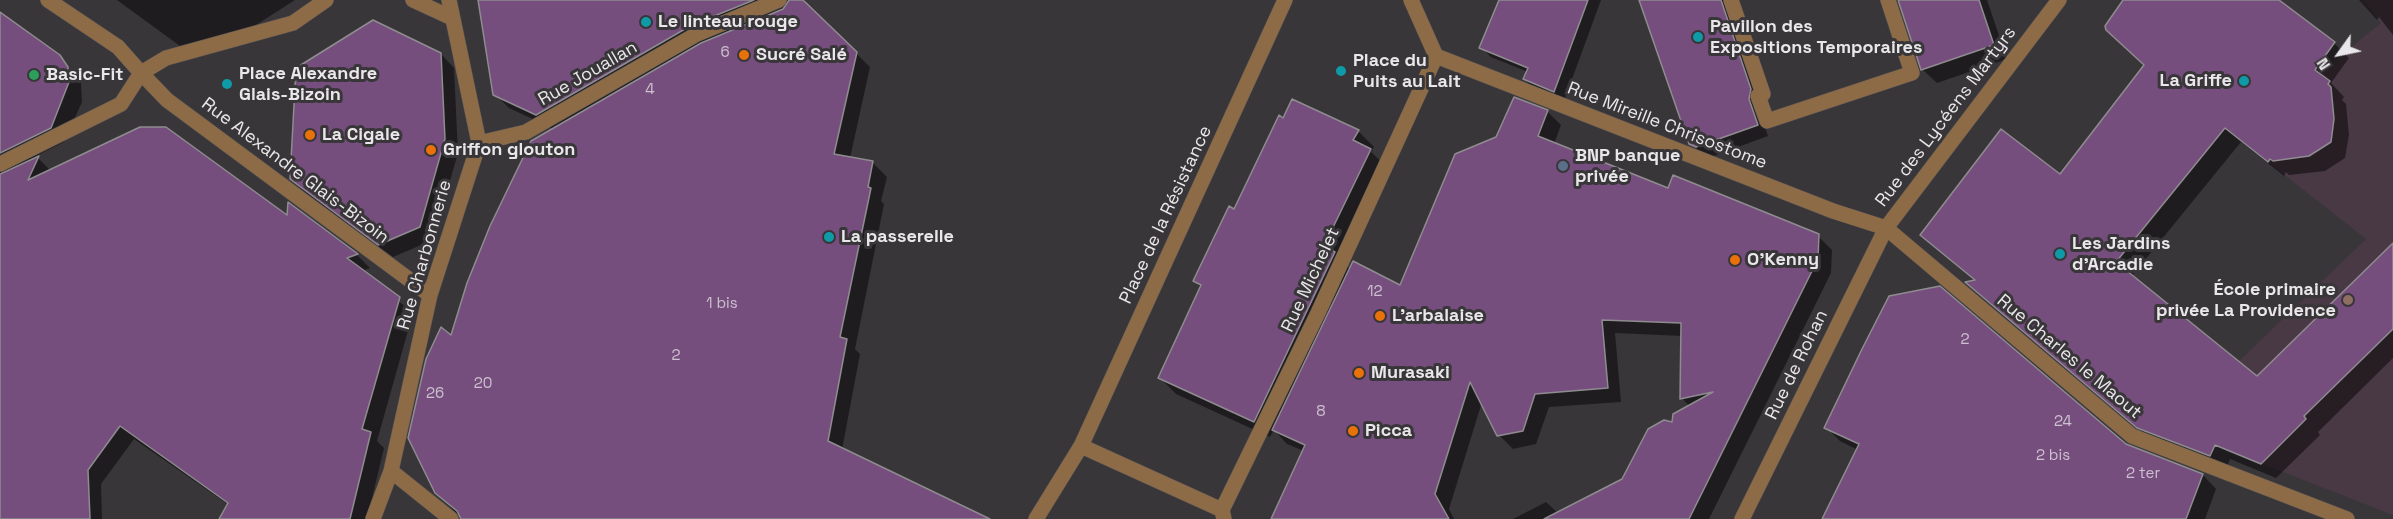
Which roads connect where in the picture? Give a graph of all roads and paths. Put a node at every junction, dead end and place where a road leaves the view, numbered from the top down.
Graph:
1 (48, 0) edge
2 (326, 0) edge
3 (413, 0) edge
4 (449, 0) edge
5 (779, 0) edge
6 (1285, 0) edge
7 (1411, 0) edge
8 (1731, 0) edge
9 (1888, 0) edge
10 (2059, 0) edge
11 (452, 18) junction
12 (1436, 56) junction
13 (141, 73) junction
14 (479, 143) junction
15 (0, 164) edge
16 (1886, 228) junction
17 (430, 295) junction
18 (1081, 446) junction
19 (391, 471) junction
20 (1223, 514) edge
21 (373, 519) edge
22 (451, 519) edge
23 (1036, 519) edge
24 (1742, 519) edge
25 (2347, 519) edge

1 - 13 street, Rue Alexandre Glais-Bizoin
2 - 13 street
3 - 11 street
4 - 11 street
5 - 14 street, Rue Jouallan
6 - 18 street, Place de la Résistance
7 - 12 street
8 - 9 street
10 - 16 street, Rue des Lycéens Martyrs
11 - 14 street
12 - 16 street, Rue Mireille Chrisostome
12 - 20 street, Rue Michelet
13 - 15 street
13 - 17 street, Rue Alexandre Glais-Bizoin
14 - 17 street, Rue Charbonnerie
16 - 24 street, Rue de Rohan
16 - 25 street, Rue Charles le Maout
17 - 19 street, Rue Charbonnerie
18 - 20 street
18 - 23 street, Place de la Résistance
19 - 21 street, Rue Charbonnerie
19 - 22 street

